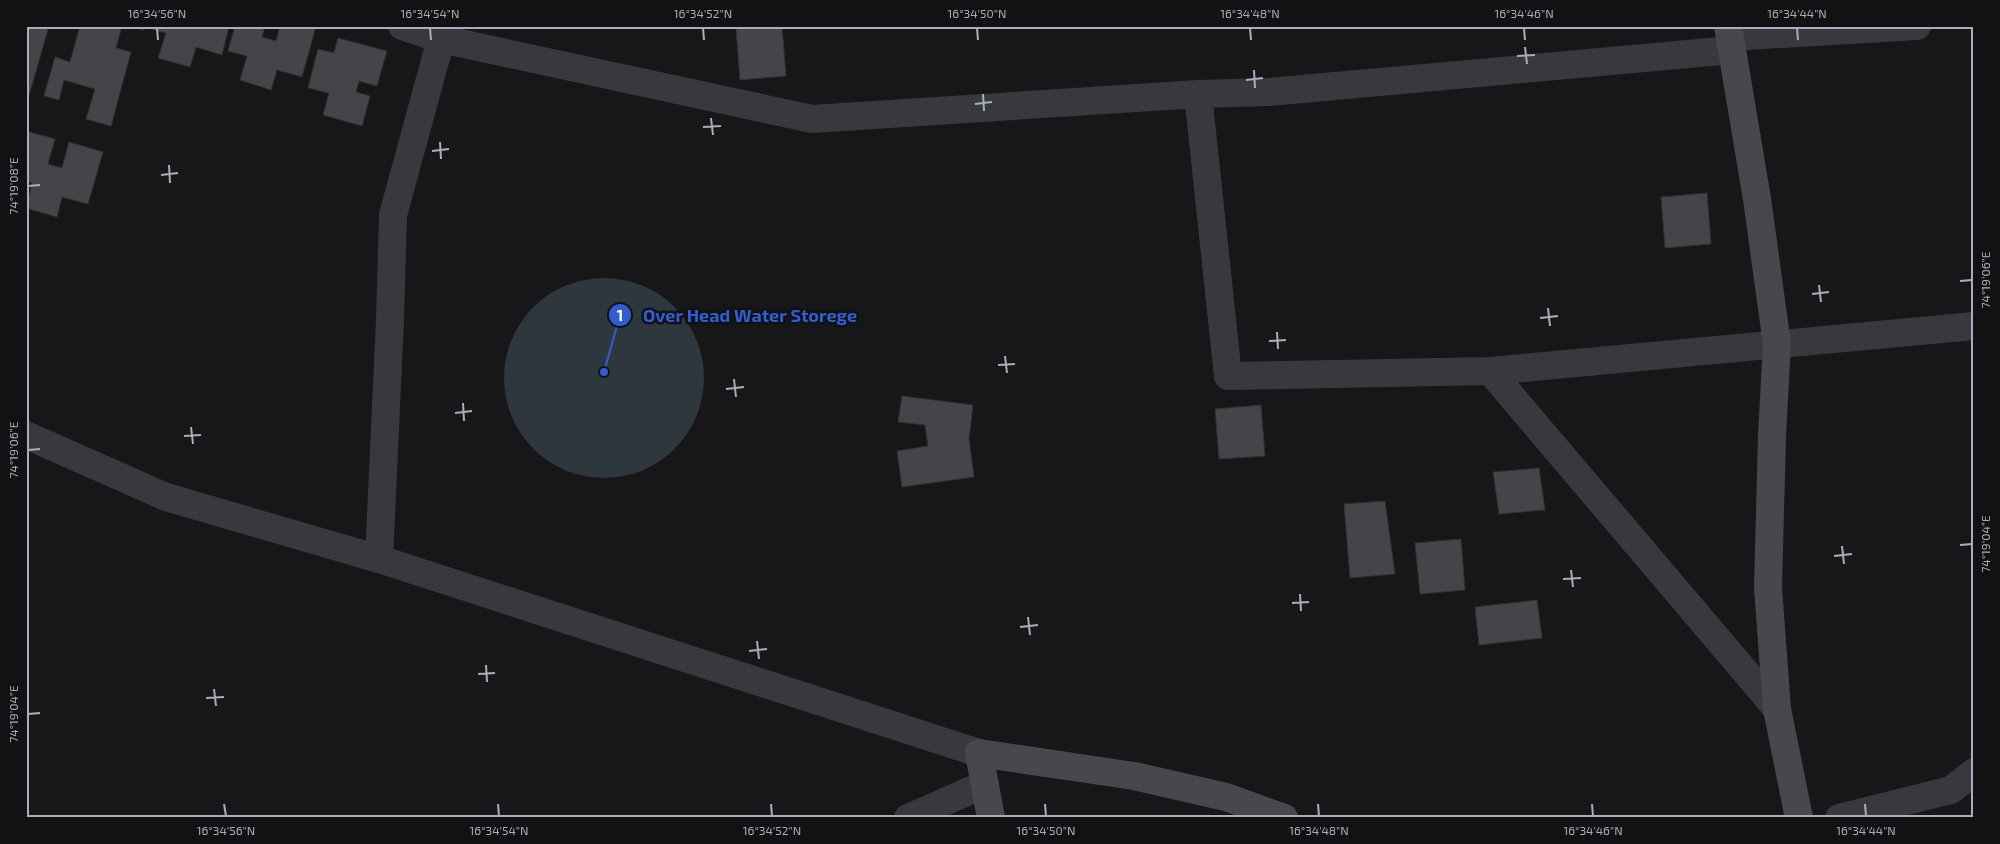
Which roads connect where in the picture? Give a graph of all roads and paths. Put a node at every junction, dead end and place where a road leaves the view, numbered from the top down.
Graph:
1 (402, 26) edge
2 (1917, 26) edge
3 (1880, 27) edge
4 (436, 32) edge
5 (1730, 38) edge
6 (1198, 94) junction
7 (1974, 326) edge
8 (1777, 344) junction
9 (1490, 371) junction
10 (26, 435) edge
11 (379, 560) junction
12 (1777, 709) junction
13 (980, 753) junction
14 (1974, 772) edge
15 (985, 784) junction
16 (1974, 799) edge
17 (1901, 803) junction
18 (908, 818) edge
19 (991, 818) edge
20 (1284, 818) edge
21 (1799, 818) edge
22 (1839, 818) edge

1 - 4 street
2 - 3 street
3 - 5 street
4 - 6 street
4 - 11 street
5 - 6 street
5 - 8 main road
6 - 9 street
7 - 8 street
8 - 9 street
8 - 12 main road
9 - 12 street
10 - 11 street
11 - 13 street
12 - 21 main road
13 - 15 main road
13 - 20 main road
14 - 17 street
15 - 18 street
15 - 19 main road
16 - 17 street
17 - 22 street

